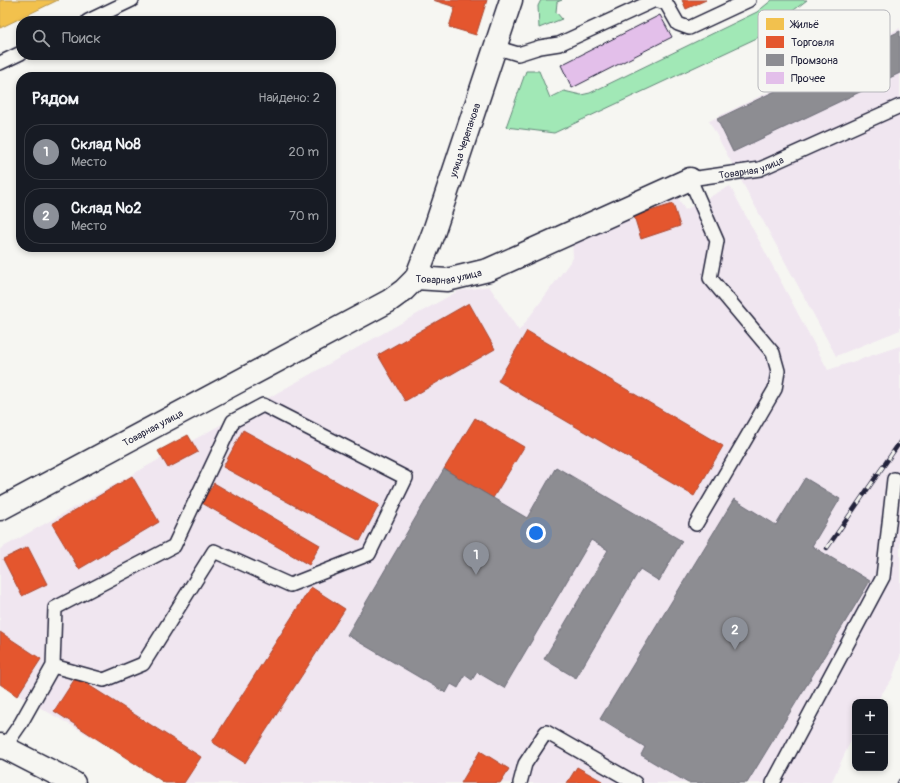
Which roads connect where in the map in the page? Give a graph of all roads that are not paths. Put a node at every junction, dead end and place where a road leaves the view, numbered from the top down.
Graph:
1 (132, 0) edge
2 (511, 0) edge
3 (749, 0) edge
4 (98, 16) edge
5 (495, 47) junction
6 (16, 55) edge
7 (0, 63) edge
8 (900, 106) edge
9 (690, 180) junction
10 (416, 278) junction
11 (894, 479) dead end
12 (0, 509) edge
13 (696, 524) dead end
14 (53, 666) junction
15 (1, 748) edge
16 (74, 783) edge
17 (520, 783) edge
18 (635, 783) edge
19 (773, 783) edge

1 - 4 lane
2 - 5 main road, улица Черепанова
3 - 5 lane
5 - 10 main road, улица Черепанова
6 - 7 lane
8 - 9 lane, Товарная улица
9 - 10 main road, Товарная улица
9 - 13 lane
10 - 12 main road, Товарная улица
11 - 19 lane
14 - 14 lane
14 - 15 lane
15 - 16 main road
17 - 18 lane

